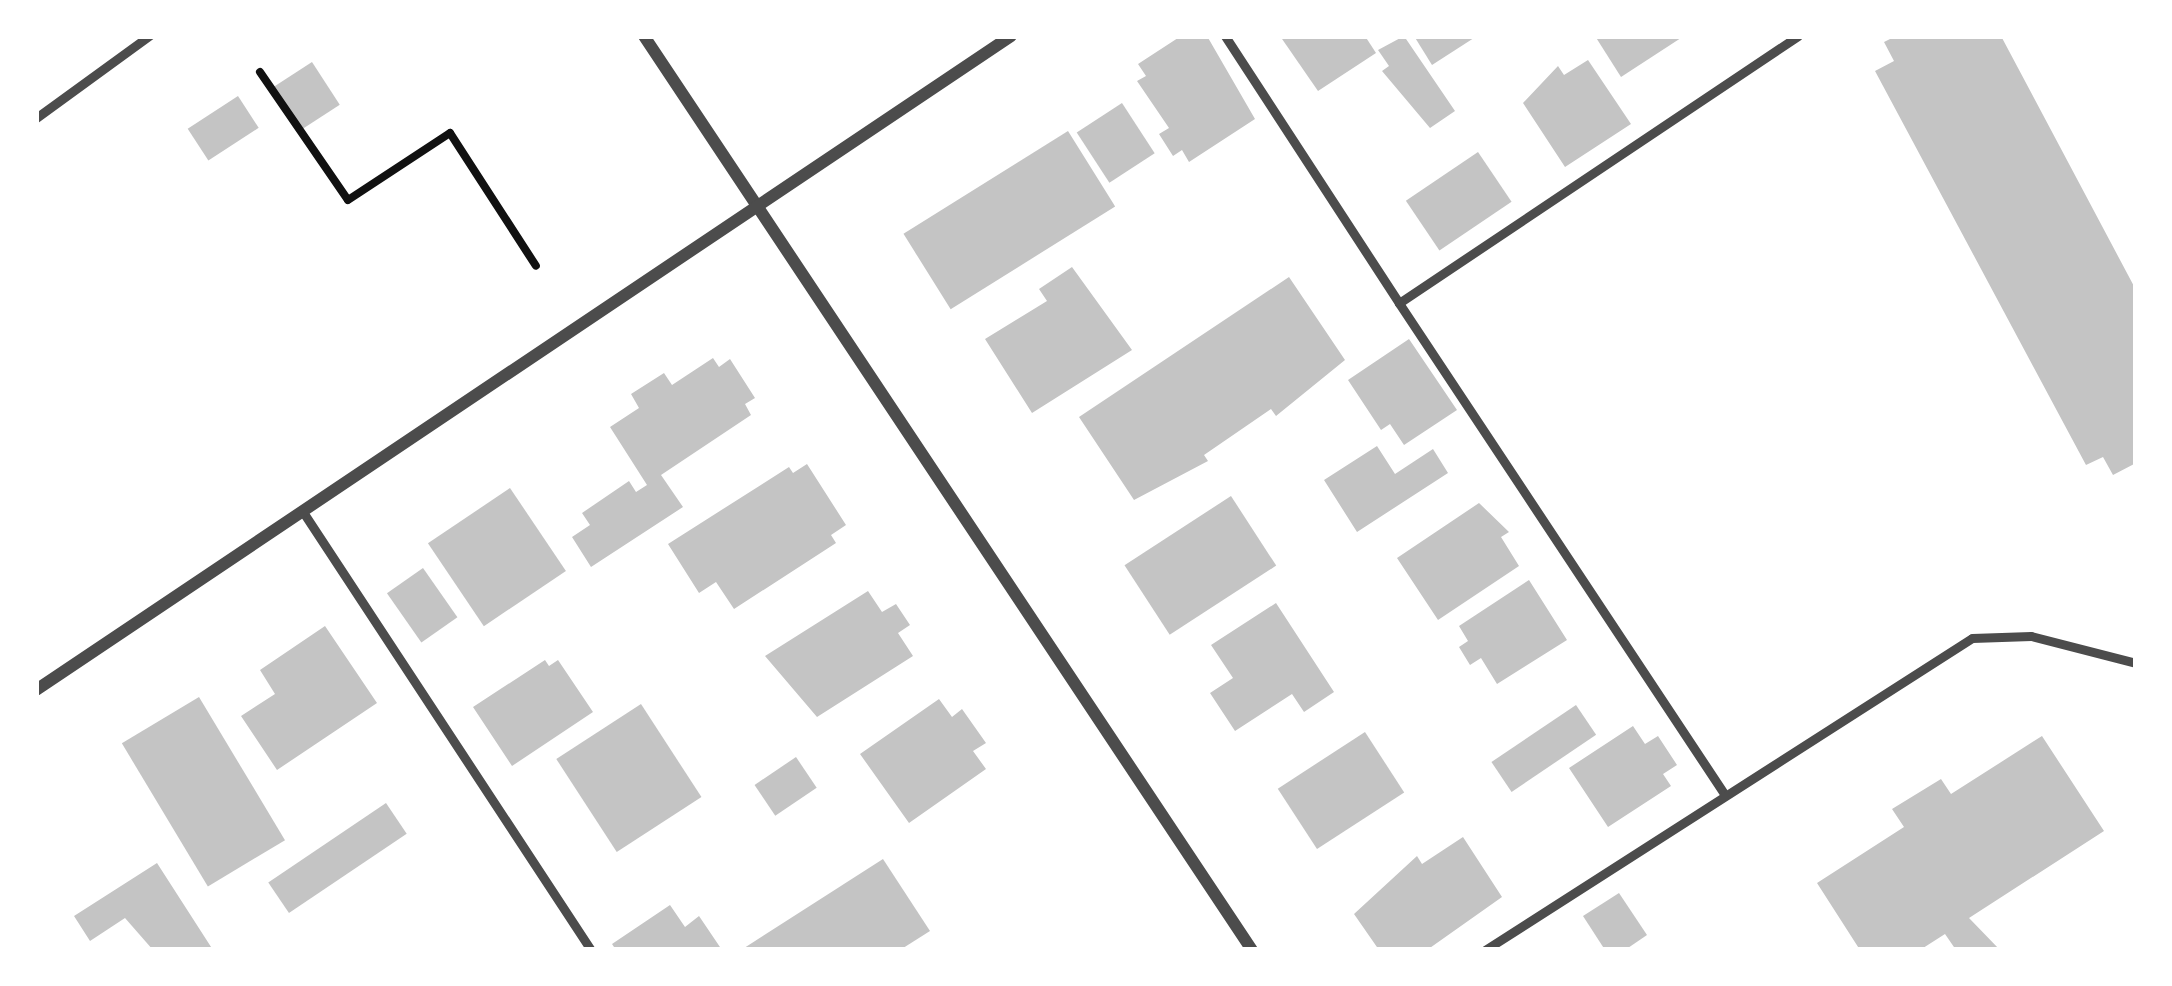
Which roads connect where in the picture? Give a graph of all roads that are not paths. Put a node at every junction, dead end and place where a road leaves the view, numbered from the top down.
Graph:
1 (148, 36) edge
2 (644, 36) edge
3 (1010, 36) edge
4 (1226, 36) edge
5 (1798, 36) edge
6 (36, 118) edge
7 (760, 208) junction
8 (1399, 303) junction
9 (304, 515) junction
10 (2136, 662) edge
11 (36, 691) edge
12 (1723, 792) junction
13 (591, 950) edge
14 (1252, 950) edge
15 (1485, 950) edge

1 - 6 lane
2 - 7 street
3 - 7 street
4 - 8 lane
5 - 8 lane
7 - 9 street
7 - 14 street
8 - 12 lane
9 - 11 street
9 - 13 lane
10 - 12 lane
12 - 15 lane

